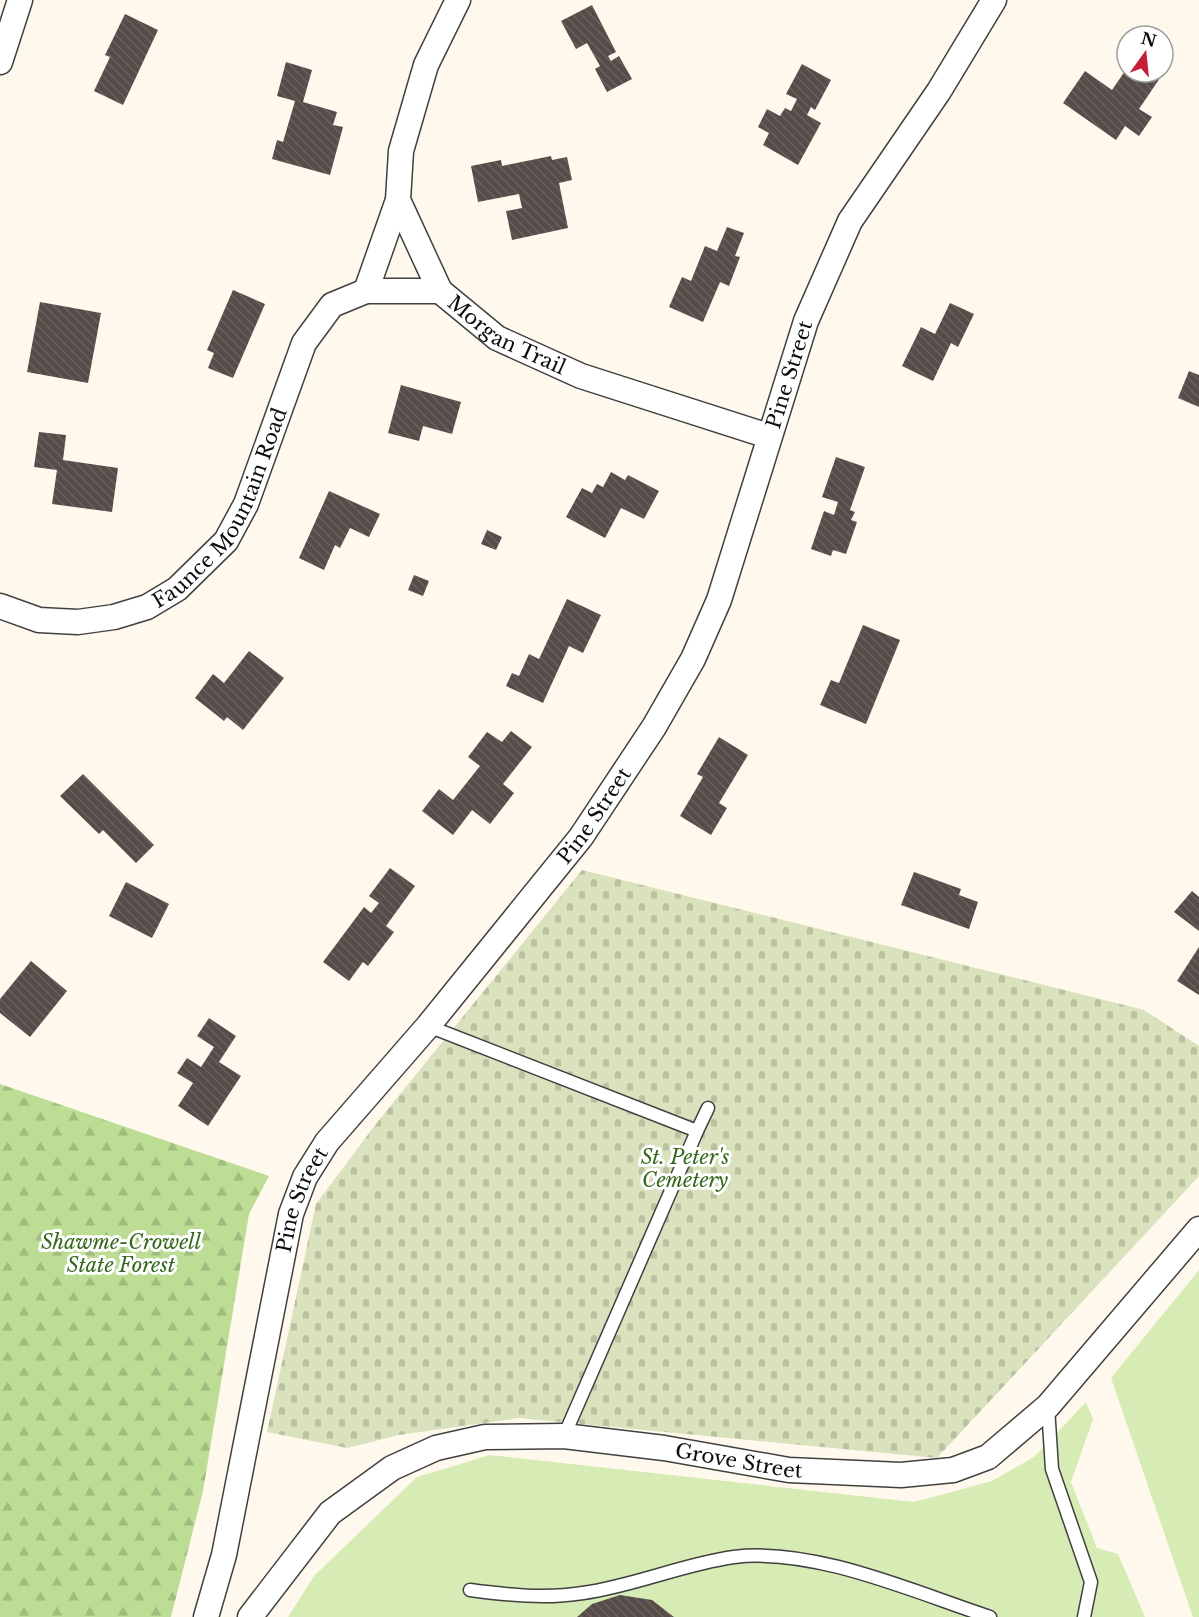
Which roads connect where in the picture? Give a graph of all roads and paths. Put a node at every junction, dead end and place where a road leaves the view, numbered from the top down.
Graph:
1 (20, 0) edge
2 (458, 0) edge
3 (994, 0) edge
4 (0, 62) edge
5 (398, 200) junction
6 (366, 291) junction
7 (440, 291) junction
8 (768, 436) junction
9 (2, 610) edge
10 (428, 1026) junction
11 (708, 1108) dead end
12 (697, 1131) junction
13 (1199, 1229) edge
14 (1048, 1406) junction
15 (564, 1436) junction
16 (470, 1590) dead end
17 (206, 1617) edge
18 (250, 1617) edge
19 (990, 1617) edge
20 (1084, 1617) edge

1 - 4 street
2 - 5 street, Morgan Trail
3 - 8 street, Pine Street
5 - 6 street
5 - 7 street, Morgan Trail
6 - 7 street, Faunce Mountain Road
6 - 9 street, Faunce Mountain Road
7 - 8 street, Morgan Trail
8 - 10 street, Pine Street
10 - 12 lane
10 - 17 street, Pine Street
11 - 12 lane
12 - 15 lane
13 - 14 street, Grove Street
14 - 15 street, Grove Street
14 - 20 lane
15 - 18 street, Grove Street
16 - 19 lane

